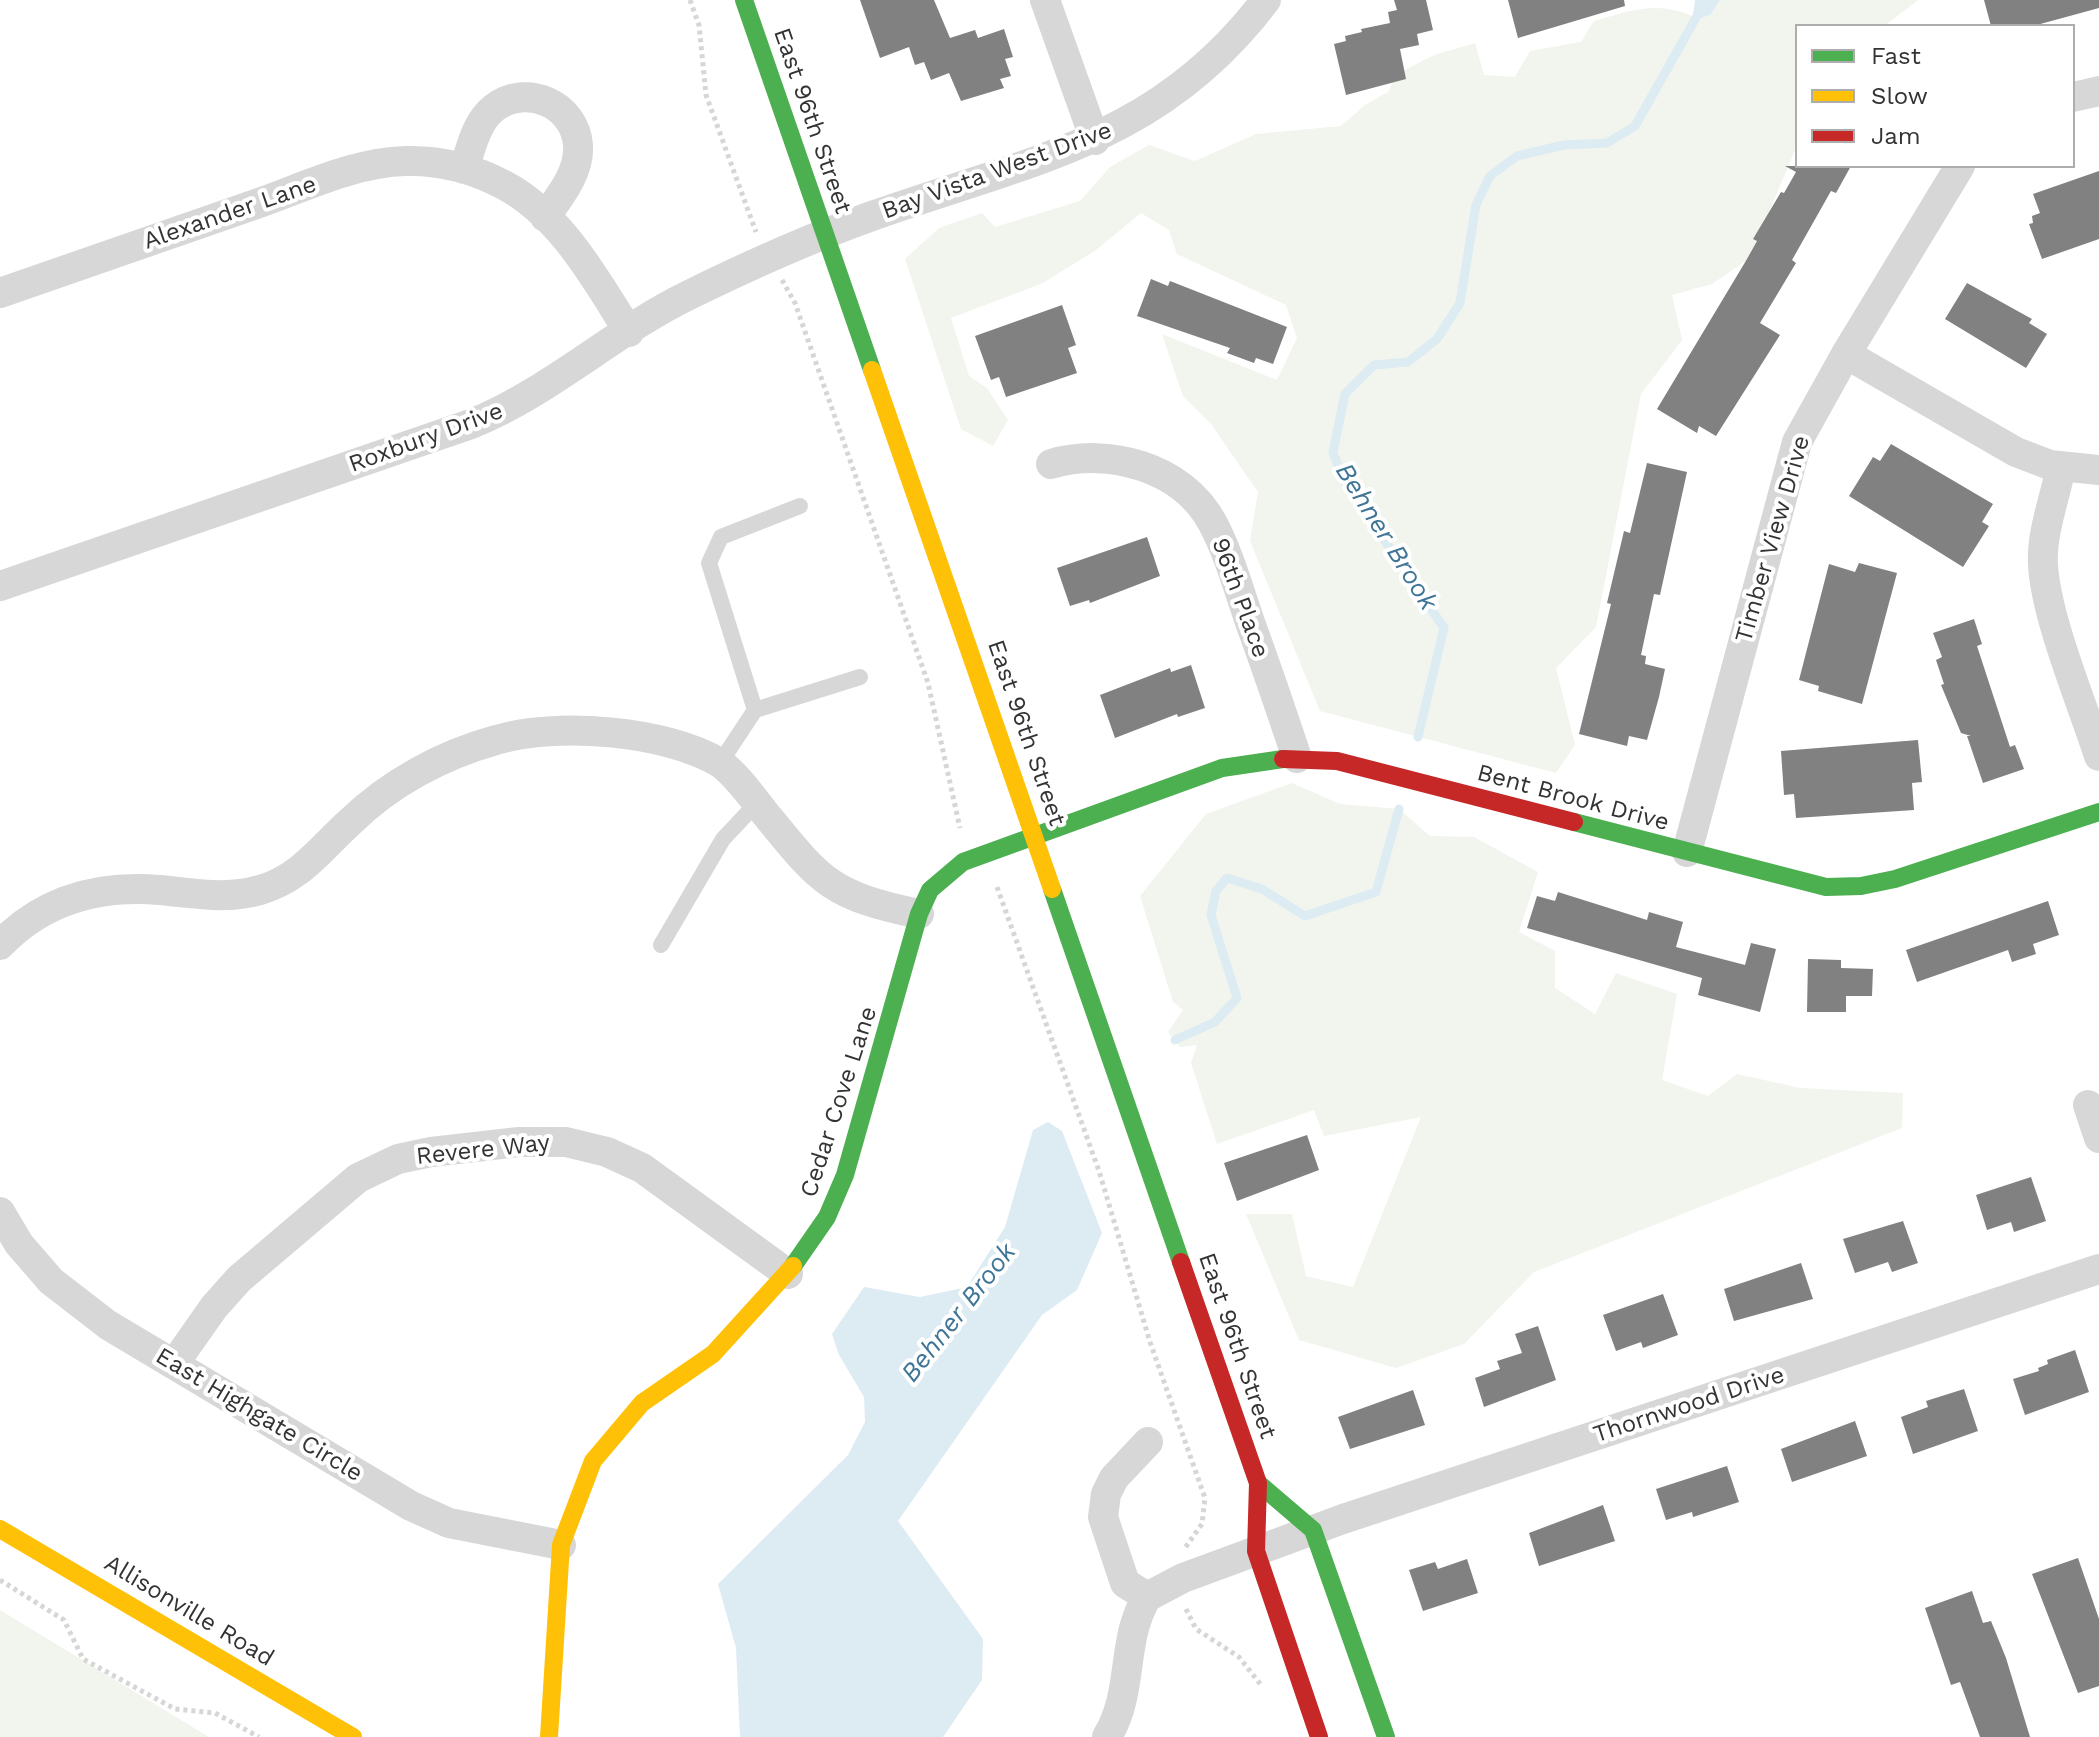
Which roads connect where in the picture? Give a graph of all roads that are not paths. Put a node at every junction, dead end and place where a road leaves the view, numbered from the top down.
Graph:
1 (744, 0) edge
2 (1045, 0) edge
3 (1266, 0) edge
4 (2099, 91) edge
5 (2075, 97) edge
6 (1095, 140) junction
7 (1959, 168) edge
8 (464, 169) junction
9 (545, 217) junction
10 (826, 234) junction
11 (0, 293) edge
12 (629, 332) junction
13 (1846, 354) junction
14 (1051, 464) dead end
15 (2061, 467) junction
16 (2099, 470) edge
17 (800, 506) dead end
18 (0, 586) edge
19 (860, 677) dead end
20 (755, 710) junction
21 (2099, 756) edge
22 (1297, 758) junction
23 (720, 763) junction
24 (757, 803) junction
25 (2099, 812) edge
26 (1036, 836) junction
27 (1687, 852) junction
28 (919, 914) junction
29 (0, 945) edge
30 (661, 945) dead end
31 (2088, 1105) dead end
32 (2099, 1138) edge
33 (0, 1212) edge
34 (2099, 1269) edge
35 (788, 1274) junction
36 (174, 1364) junction
37 (1148, 1442) dead end
38 (1258, 1483) junction
39 (0, 1529) edge
40 (1313, 1530) junction
41 (561, 1545) junction
42 (1267, 1546) junction
43 (1147, 1597) junction
44 (353, 1737) edge
45 (549, 1737) edge
46 (1107, 1737) edge
47 (1319, 1737) edge
48 (1386, 1737) edge

1 - 10 main road, East 96th Street
2 - 6 street
3 - 6 street, Bay Vista West Drive
4 - 5 street
6 - 10 street, Bay Vista West Drive
7 - 13 street, Timber View Drive
8 - 9 street, Alexander Lane
8 - 9 street
8 - 11 street, Alexander Lane
9 - 12 street, Alexander Lane
10 - 12 street, Roxbury Drive
10 - 26 main road, East 96th Street
12 - 18 street, Roxbury Drive
13 - 15 street
13 - 27 street, Timber View Drive
14 - 22 street, 96th Place
15 - 16 street
15 - 21 street
17 - 20 lane
19 - 20 lane
20 - 23 lane
22 - 26 main road, Bent Brook Drive
22 - 27 main road, Bent Brook Drive
23 - 24 street
23 - 29 street
24 - 28 street
24 - 30 lane
25 - 27 main road, Bent Brook Drive
26 - 28 main road, Cedar Cove Lane
26 - 38 main road, East 96th Street
28 - 35 main road, Cedar Cove Lane
31 - 32 street
33 - 36 street, East Highgate Circle
34 - 40 street, Thornwood Drive
35 - 36 street, Revere Way
35 - 41 main road, Cedar Cove Lane
36 - 41 street, East Highgate Circle
37 - 43 street
38 - 40 main road
38 - 42 main road, East 96th Street
39 - 44 main road, Allisonville Road
40 - 42 street, Thornwood Drive
40 - 48 main road
41 - 45 main road, Cedar Cove Lane
42 - 43 street, Thornwood Drive
42 - 47 main road, East 96th Street
43 - 46 street

